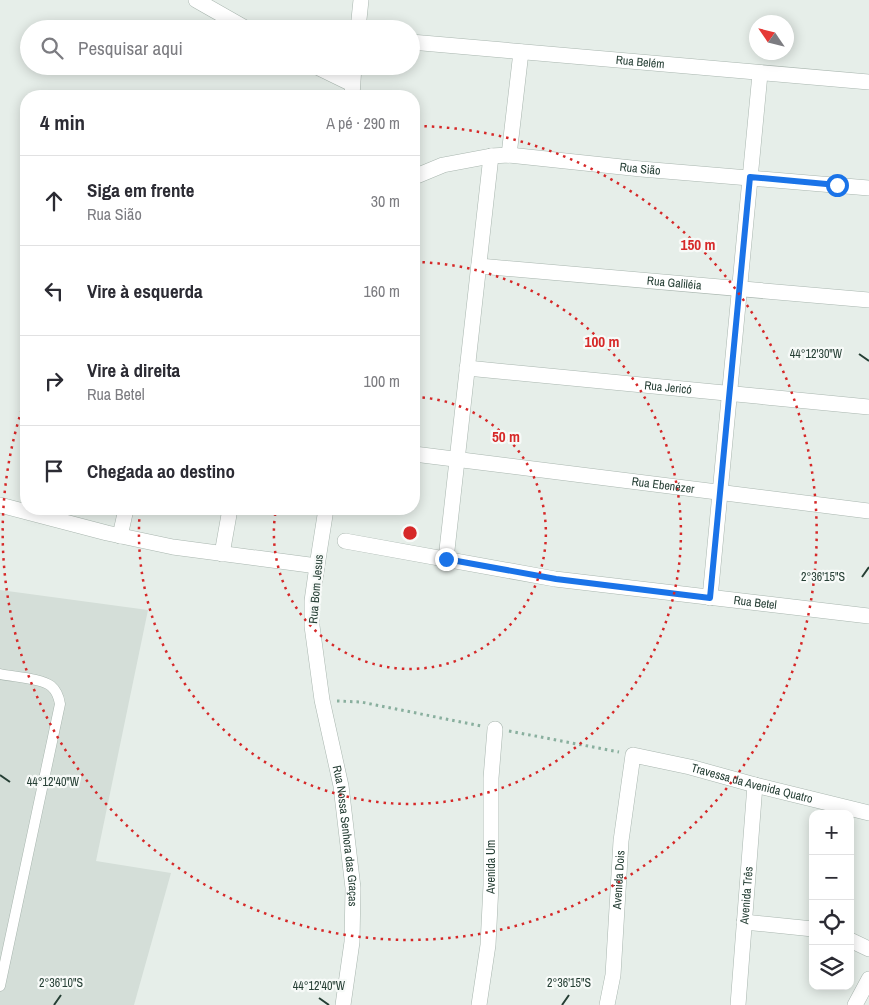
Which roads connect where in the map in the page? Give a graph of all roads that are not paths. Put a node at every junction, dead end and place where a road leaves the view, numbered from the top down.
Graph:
1 (196, 0) edge
2 (361, 0) edge
3 (231, 20) edge
4 (359, 20) edge
5 (420, 43) edge
6 (522, 52) junction
7 (760, 74) junction
8 (329, 75) edge
9 (353, 75) edge
10 (869, 82) edge
11 (352, 90) edge
12 (509, 155) junction
13 (492, 156) junction
14 (420, 175) edge
15 (750, 177) junction
16 (869, 188) edge
17 (479, 266) junction
18 (740, 288) junction
19 (869, 300) edge
20 (467, 368) junction
21 (729, 394) junction
22 (869, 407) edge
23 (420, 455) edge
24 (457, 461) junction
25 (720, 493) junction
26 (0, 505) edge
27 (20, 508) edge
28 (869, 511) edge
29 (125, 515) edge
30 (229, 515) edge
31 (325, 515) edge
32 (70, 516) edge
33 (120, 536) junction
34 (345, 541) dead end
35 (222, 554) junction
36 (446, 559) junction
37 (316, 566) junction
38 (710, 598) junction
39 (869, 616) edge
40 (317, 669) joint
41 (0, 674) edge
42 (495, 728) dead end
43 (633, 755) joint
44 (755, 785) junction
45 (869, 813) edge
46 (744, 922) junction
47 (809, 929) edge
48 (854, 942) edge
49 (869, 949) edge
50 (2, 972) edge
51 (869, 979) edge
52 (0, 986) edge
53 (343, 1005) edge
54 (479, 1005) edge
55 (607, 1005) edge
56 (738, 1005) edge
57 (855, 1005) edge

1 - 3 street
2 - 4 street
5 - 6 street, Rua Belém
6 - 7 street, Rua Belém
6 - 12 street
7 - 10 street, Rua Belém
7 - 15 street
8 - 11 street
9 - 11 street
12 - 13 street, Rua Sião
12 - 15 street, Rua Sião
13 - 14 street, Rua Sião
13 - 17 street
15 - 16 street, Rua Sião
15 - 18 street
17 - 18 street, Rua Galiléia
17 - 20 street
18 - 19 street, Rua Galiléia
18 - 21 street
20 - 21 street, Rua Jericó
20 - 24 street
21 - 22 street, Rua Jericó
21 - 25 street
23 - 24 street, Rua Ebenézer
24 - 25 street, Rua Ebenézer
24 - 36 street
25 - 28 street, Rua Ebenézer
25 - 38 street
26 - 27 street
29 - 33 street
30 - 35 street
31 - 37 street, Rua Bom Jesus
32 - 33 street
33 - 35 street
34 - 36 street, Rua Betel
35 - 37 street
36 - 38 street, Rua Betel
37 - 40 street, Rua Bom Jesus
38 - 39 street, Rua Betel
40 - 53 street, Rua Nossa Senhora das Graças
41 - 50 lane
42 - 54 street, Avenida Um
43 - 44 street, Travessa da Avenida Quatro
43 - 55 street, Avenida Dois
44 - 45 street, Travessa da Avenida Quatro
44 - 46 street, Avenida Três
46 - 47 street
46 - 56 street, Avenida Três
48 - 49 street
50 - 52 lane
51 - 57 street

